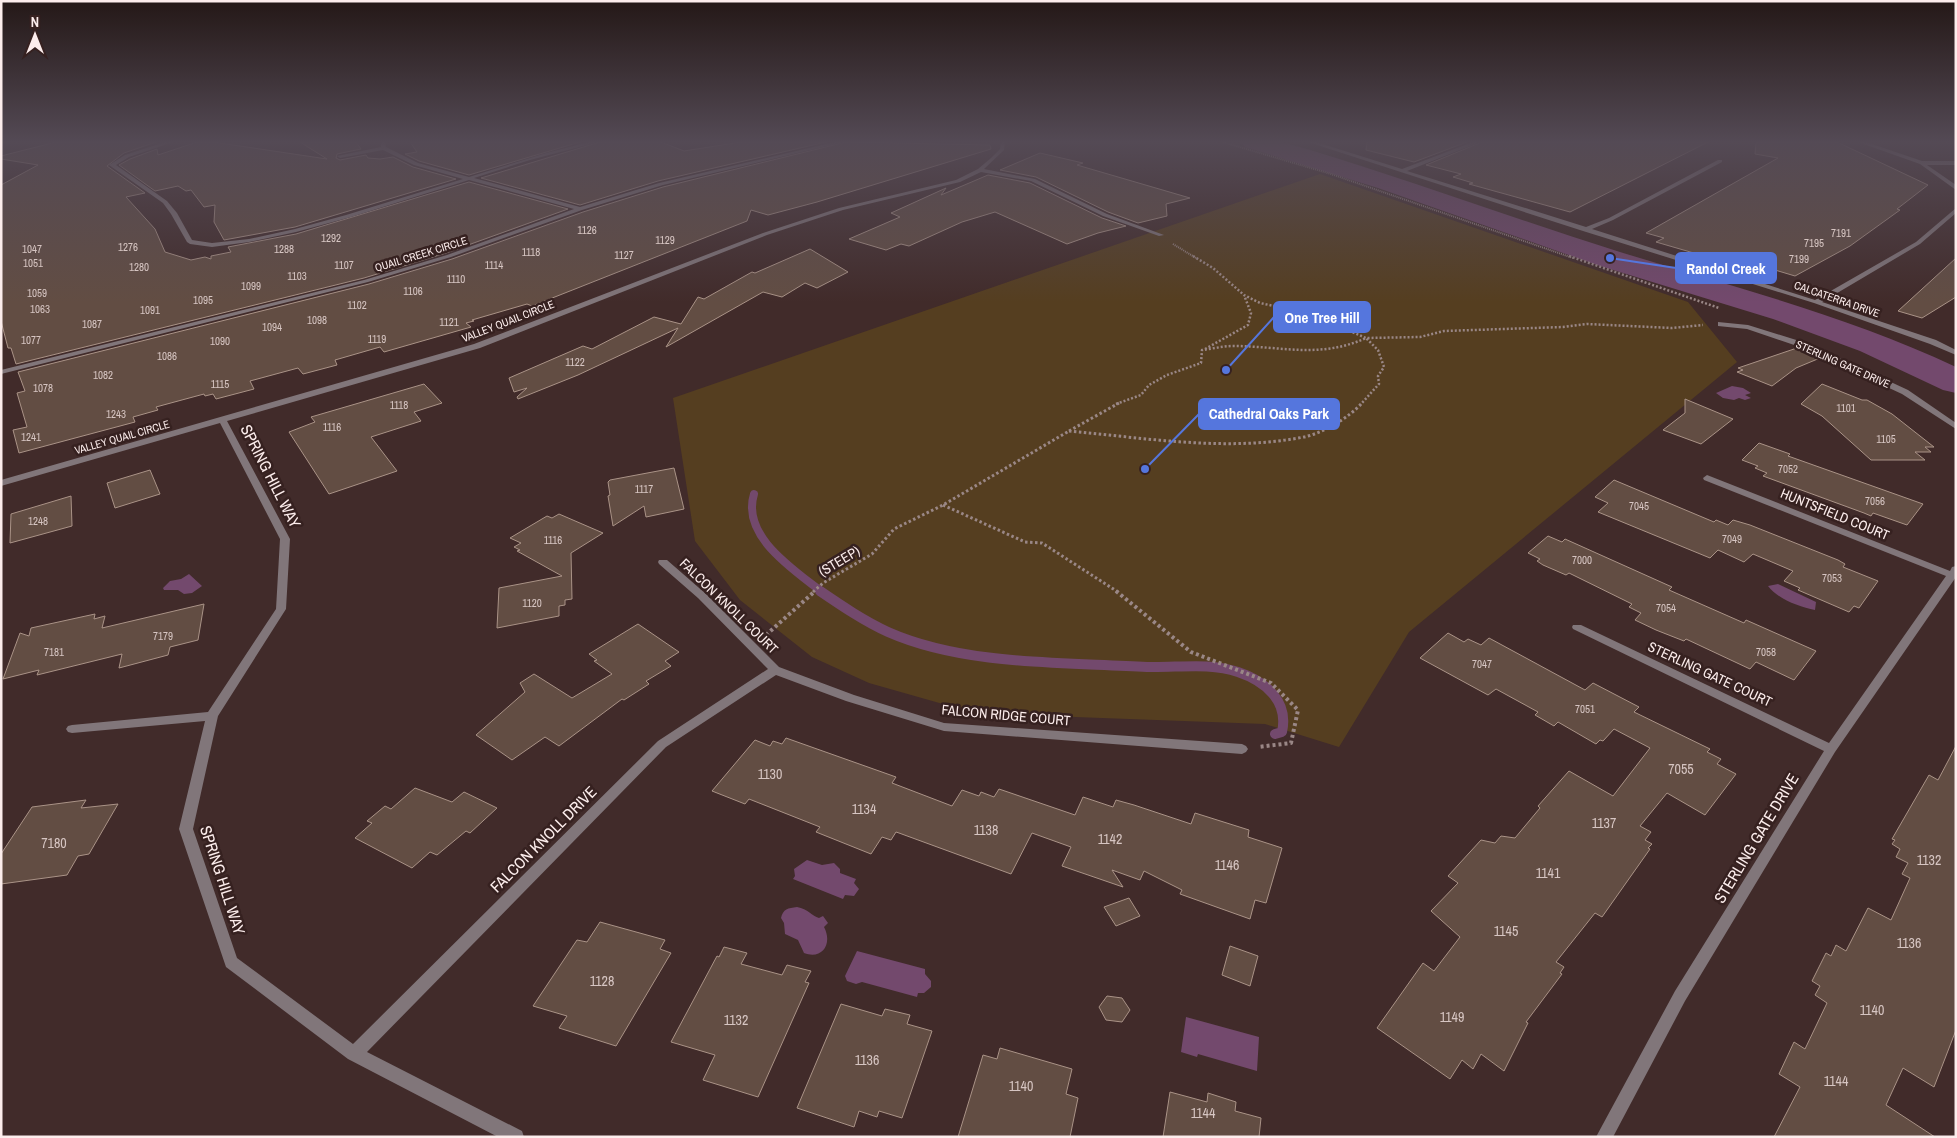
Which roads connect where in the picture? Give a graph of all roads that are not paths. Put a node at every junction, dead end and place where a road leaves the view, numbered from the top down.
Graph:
1 (155, 195) edge
2 (412, 195) edge
3 (530, 195) edge
4 (628, 195) edge
5 (899, 195) edge
6 (1064, 195) edge
7 (1476, 195) edge
8 (1656, 195) edge
9 (580, 209) junction
10 (1956, 210) edge
11 (1585, 230) junction
12 (1160, 235) road end
13 (1816, 302) junction
14 (1721, 324) road end
15 (1956, 353) edge
16 (1, 372) edge
17 (223, 421) junction
18 (1956, 427) edge
19 (1707, 478) dead end
20 (1, 483) edge
21 (663, 562) dead end
22 (1954, 572) edge
23 (1577, 627) dead end
24 (775, 670) junction
25 (212, 716) junction
26 (72, 729) dead end
27 (1242, 749) road end
28 (1831, 749) junction
29 (354, 1054) junction
30 (516, 1137) edge
31 (1604, 1137) edge

1 - 2 street
3 - 9 street
4 - 9 street, QUAIL CREEK CIRCLE
5 - 17 street, VALLEY QUAIL CIRCLE
6 - 12 street
7 - 11 street, CALCATERRA DRIVE
8 - 11 street
9 - 16 street, QUAIL CREEK CIRCLE
10 - 13 street
11 - 13 street, CALCATERRA DRIVE
13 - 15 street, CALCATERRA DRIVE
14 - 18 street, STERLING GATE DRIVE
17 - 20 street, VALLEY QUAIL CIRCLE
17 - 25 street, SPRING HILL WAY
19 - 22 street, HUNTSFIELD COURT
21 - 24 street, FALCON KNOLL COURT
22 - 28 street, STERLING GATE DRIVE
23 - 28 street, STERLING GATE COURT
24 - 27 street, FALCON RIDGE COURT
24 - 29 street, FALCON KNOLL DRIVE
25 - 26 street
25 - 29 street, SPRING HILL WAY
28 - 31 street, STERLING GATE DRIVE
29 - 30 street, SPRING HILL WAY

